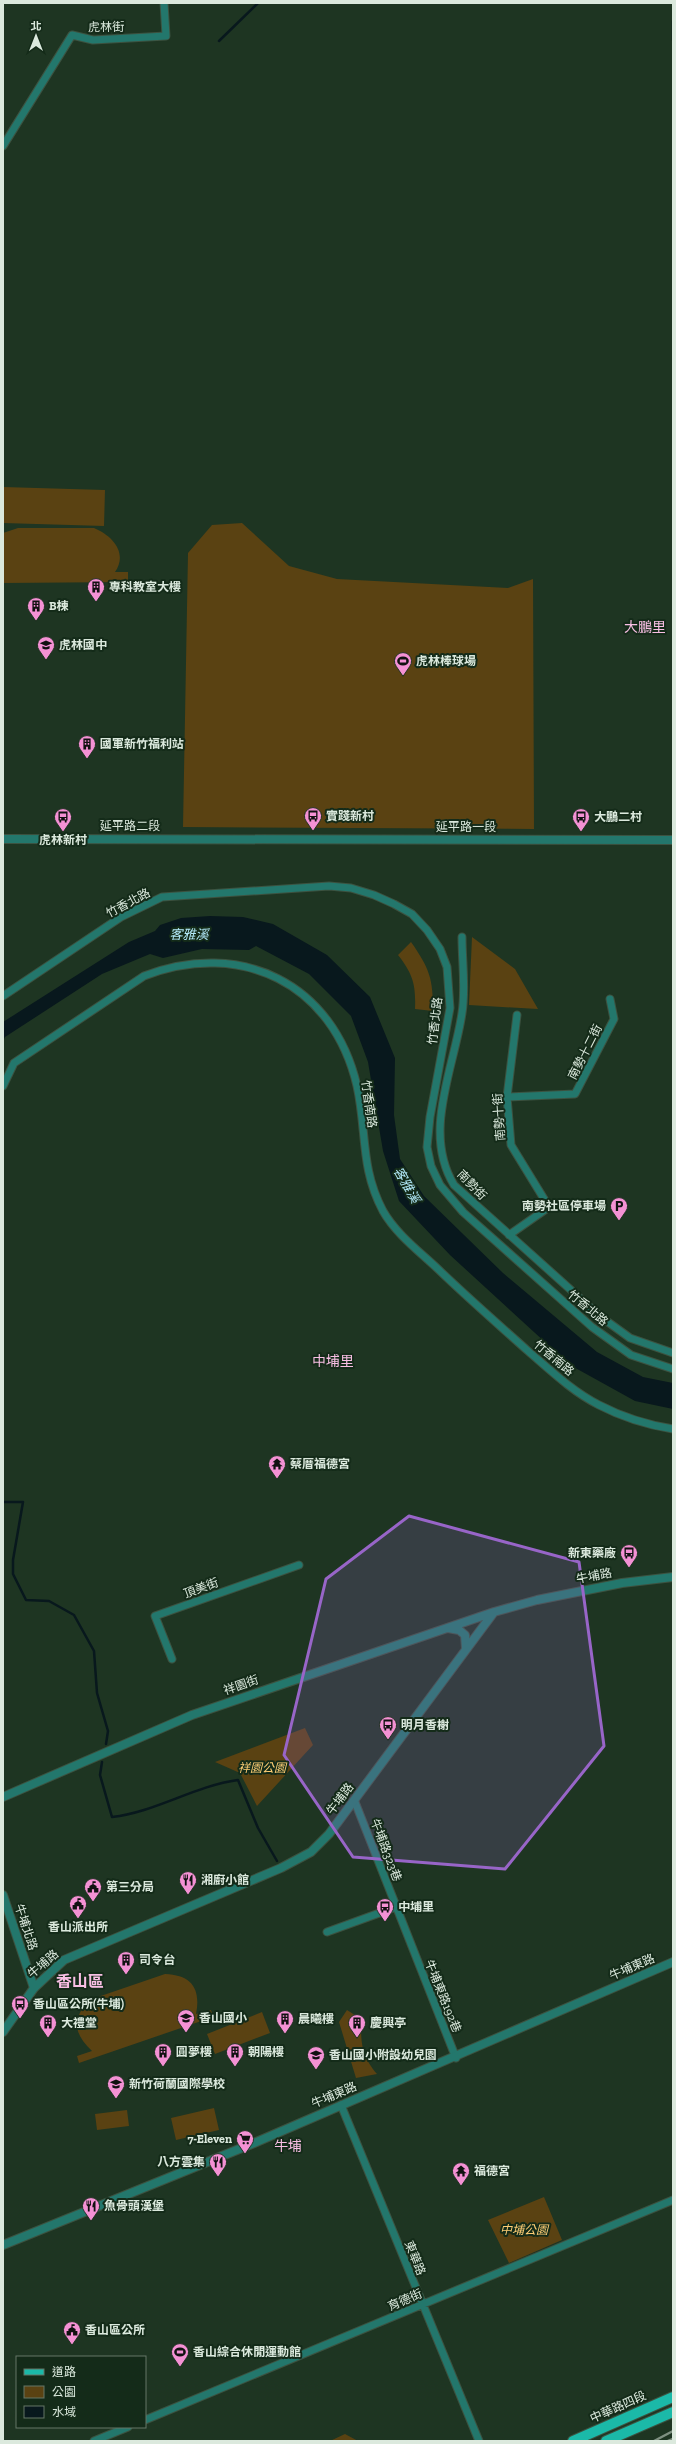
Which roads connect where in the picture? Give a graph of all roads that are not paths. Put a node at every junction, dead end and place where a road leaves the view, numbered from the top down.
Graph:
1 (164, 3) edge
2 (3, 146) edge
3 (258, 838) joint
4 (3, 839) edge
5 (673, 840) edge
6 (462, 937) dead end
7 (3, 996) edge
8 (610, 999) dead end
9 (517, 1015) dead end
10 (3, 1086) edge
11 (506, 1097) junction
12 (509, 1235) junction
13 (673, 1353) edge
14 (673, 1369) edge
15 (673, 1429) edge
16 (299, 1565) dead end
17 (673, 1577) edge
18 (494, 1612) junction
19 (447, 1628) junction
20 (466, 1649) junction
21 (172, 1660) dead end
22 (3, 1797) edge
23 (355, 1802) junction
24 (3, 1895) edge
25 (396, 1907) junction
26 (327, 1932) dead end
27 (411, 1943) joint
28 (673, 1962) edge
29 (34, 1988) junction
30 (3, 2032) edge
31 (456, 2058) junction
32 (341, 2105) junction
33 (673, 2200) edge
34 (3, 2245) edge
35 (422, 2304) junction
36 (673, 2397) edge
37 (673, 2412) edge
38 (146, 2420) edge
39 (126, 2428) edge
40 (94, 2441) edge
41 (479, 2441) edge
42 (573, 2441) edge
43 (606, 2441) edge

1 - 2 street, 虎林街
3 - 4 street, 延平路二段
3 - 5 street, 延平路一段
6 - 12 street, 南勢街
7 - 14 street, 竹香北路
8 - 11 street, 南勢十二街
9 - 11 street, 南勢十街
10 - 15 street, 竹香南路
11 - 12 street, 南勢十街
12 - 13 street, 南勢街
16 - 21 street, 頂美街
17 - 18 street, 牛埔路
18 - 19 street, 祥園街
18 - 20 street, 牛埔路
19 - 20 street
19 - 22 street, 祥園街
20 - 23 street, 牛埔路
23 - 25 street, 牛埔路323巷
23 - 29 street, 牛埔路
24 - 29 street, 牛埔北路
25 - 26 street
25 - 27 street, 牛埔路323巷
27 - 31 street, 牛埔東路192巷
28 - 31 street, 牛埔東路
29 - 30 street, 牛埔路
31 - 32 street, 牛埔東路
32 - 34 street, 牛埔東路
32 - 35 street, 東華路
33 - 35 street, 育德街
35 - 38 street, 育德街
35 - 41 street, 東華路
36 - 42 main road, 中華路四段
37 - 43 main road
39 - 40 street

